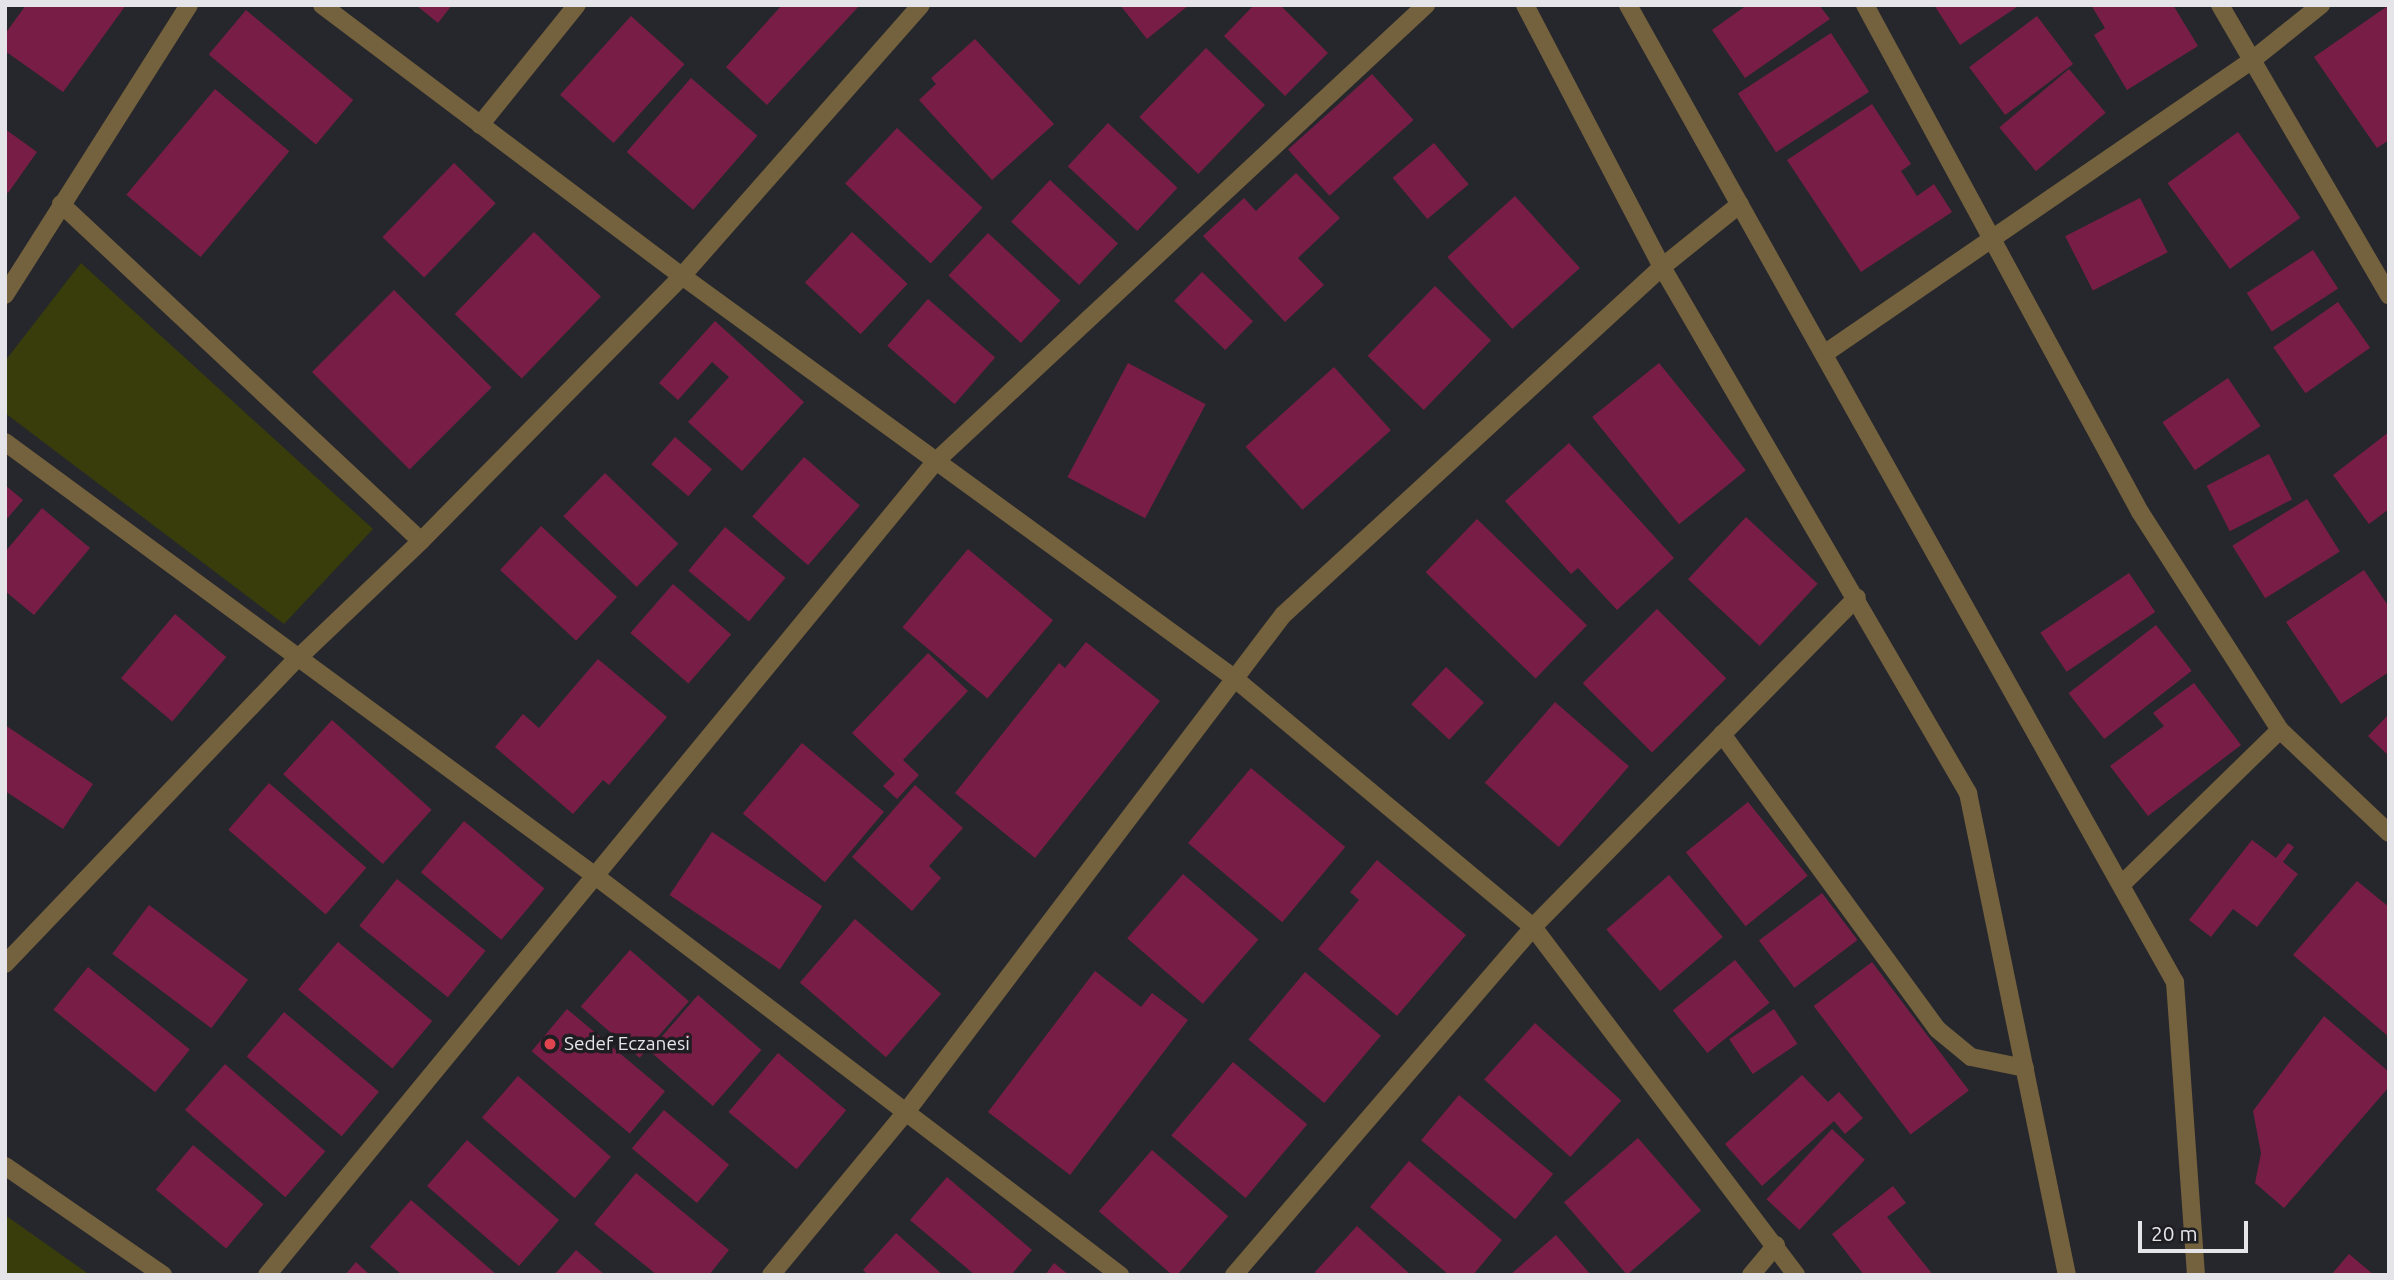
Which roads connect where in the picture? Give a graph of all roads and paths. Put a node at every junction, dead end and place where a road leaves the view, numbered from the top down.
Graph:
1 (188, 5) edge
2 (322, 5) edge
3 (577, 5) edge
4 (921, 5) edge
5 (1426, 5) edge
6 (1525, 5) edge
7 (1628, 5) edge
8 (1865, 5) edge
9 (2220, 5) edge
10 (2321, 5) edge
11 (2251, 61) junction
12 (480, 125) junction
13 (61, 204) junction
14 (1740, 204) junction
15 (1995, 241) junction
16 (1662, 267) junction
17 (682, 276) junction
18 (5, 295) edge
19 (2389, 295) edge
20 (1824, 354) junction
21 (5, 442) edge
22 (935, 462) junction
23 (421, 541) junction
24 (1857, 597) junction
25 (296, 660) junction
26 (1234, 678) junction
27 (2280, 730) junction
28 (1722, 734) junction
29 (2389, 833) edge
30 (594, 876) junction
31 (2121, 885) junction
32 (1533, 927) junction
33 (5, 964) edge
34 (2025, 1068) junction
35 (906, 1111) junction
36 (5, 1166) edge
37 (1776, 1245) junction
38 (2200, 1271) edge
39 (163, 1275) edge
40 (267, 1275) edge
41 (771, 1275) edge
42 (1120, 1275) edge
43 (1234, 1275) edge
44 (1751, 1275) edge
45 (1796, 1275) edge
46 (2067, 1275) edge

1 - 13 street
2 - 12 street
3 - 12 street
4 - 17 street
5 - 22 street
6 - 16 street
7 - 14 street
8 - 15 street
9 - 11 street
10 - 11 street
11 - 15 street
11 - 19 street
12 - 17 street
13 - 18 street
13 - 23 street
14 - 16 street
14 - 20 street
15 - 20 street
15 - 27 street
16 - 24 street
16 - 26 street
17 - 22 street
17 - 23 street
20 - 31 street
21 - 25 street
22 - 26 street
22 - 30 street
23 - 25 street
24 - 28 street
24 - 34 street
25 - 30 street
25 - 33 street
26 - 32 street
26 - 35 street
27 - 29 street
27 - 31 street
28 - 32 street
28 - 34 street
30 - 35 street
30 - 40 street
31 - 38 street
32 - 37 street
32 - 43 street
34 - 46 street
35 - 41 street
35 - 42 street
36 - 39 street
37 - 44 street
37 - 45 street

